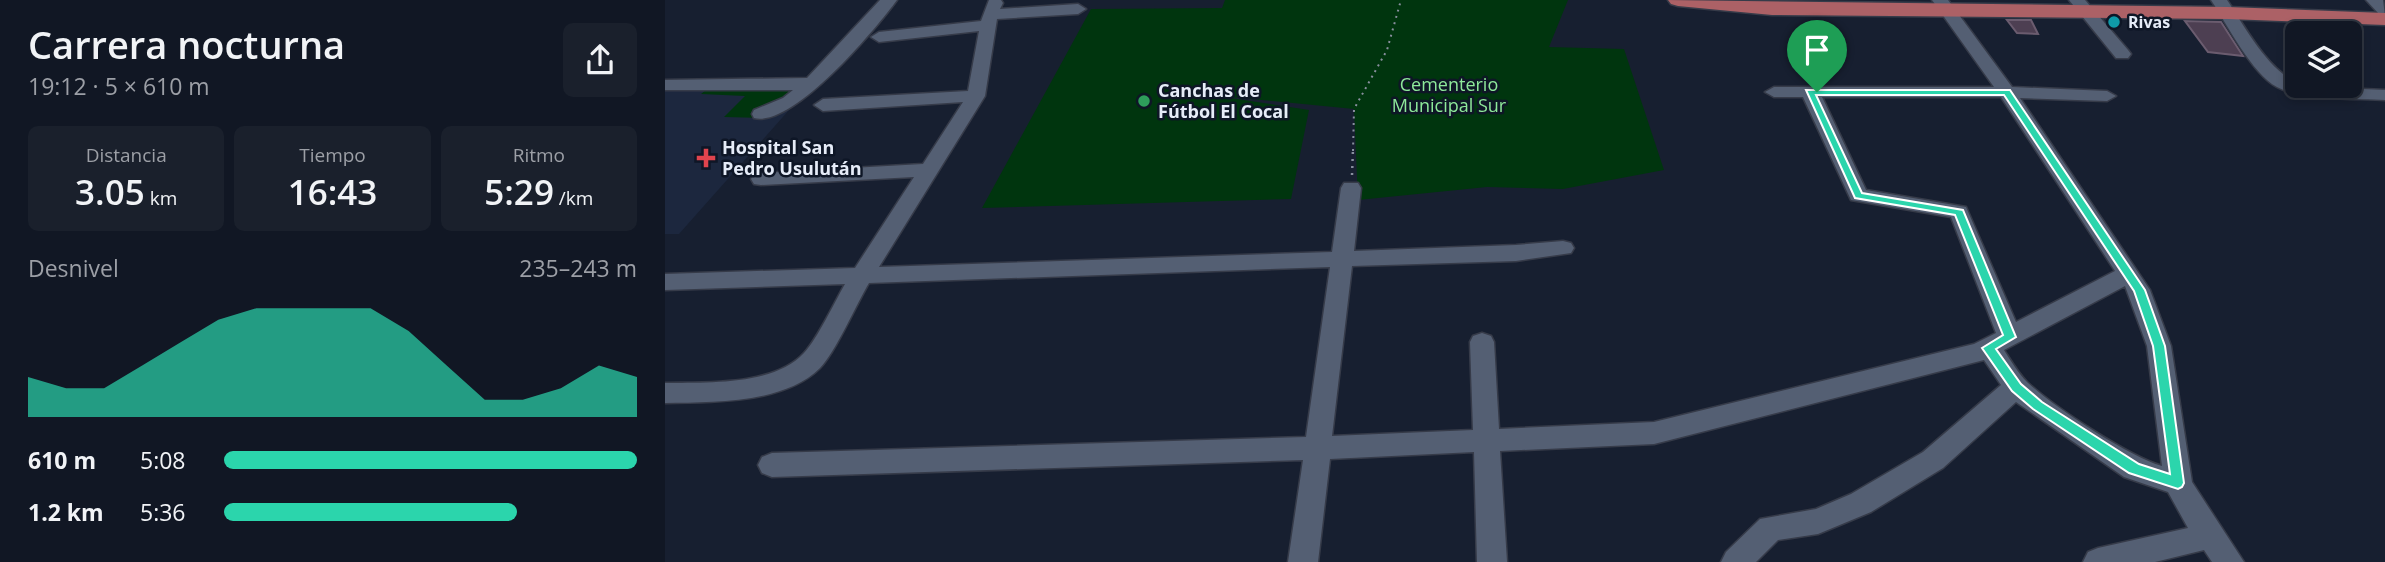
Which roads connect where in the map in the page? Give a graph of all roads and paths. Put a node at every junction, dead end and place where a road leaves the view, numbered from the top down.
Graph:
1 (889, 0) edge
2 (1401, 0) edge
3 (1678, 0) edge
4 (2374, 0) edge
5 (1944, 5) edge
6 (2081, 6) edge
7 (2223, 7) edge
8 (1078, 9) dead end
9 (2385, 10) edge
10 (992, 13) edge
11 (2385, 19) edge
12 (879, 37) dead end
13 (2122, 54) dead end
14 (812, 82) junction
15 (2285, 82) edge
16 (665, 85) edge
17 (2362, 88) edge
18 (2385, 89) edge
19 (1774, 92) dead end
20 (1810, 92) junction
21 (2007, 92) junction
22 (2362, 93) edge
23 (2385, 95) edge
24 (976, 96) junction
25 (2108, 96) dead end
26 (823, 105) dead end
27 (761, 114) dead end
28 (928, 170) junction
29 (761, 179) dead end
30 (1351, 188) joint
31 (1563, 248) dead end
32 (1342, 257) junction
33 (862, 275) junction
34 (665, 282) edge
35 (2134, 282) junction
36 (1482, 342) dead end
37 (1999, 342) junction
38 (2016, 387) junction
39 (665, 393) edge
40 (1487, 441) junction
41 (1315, 448) junction
42 (772, 465) dead end
43 (2178, 483) junction
44 (2209, 536) junction
45 (1303, 562) edge
46 (1493, 562) edge
47 (1736, 562) edge
48 (2098, 562) edge
49 (2229, 562) edge

1 - 14 street
2 - 30 path
3 - 5 main road
4 - 9 street
5 - 6 main road
5 - 21 street
6 - 7 main road
6 - 13 street
7 - 11 main road
7 - 15 street
8 - 10 street
10 - 12 street
10 - 24 street
14 - 16 street
14 - 27 street
17 - 18 street
19 - 20 street
20 - 21 street
20 - 37 street
21 - 25 street
21 - 35 street
22 - 23 street
24 - 26 street
24 - 28 street
28 - 29 street
28 - 33 street
30 - 32 street
31 - 32 street
32 - 33 street
32 - 41 street
33 - 34 street
33 - 39 street
35 - 37 street
35 - 43 street
36 - 40 street
37 - 38 street
37 - 40 street
38 - 43 street
38 - 47 street
40 - 41 street
40 - 46 street
41 - 42 street
41 - 45 street
43 - 44 street
44 - 48 street
44 - 49 street

